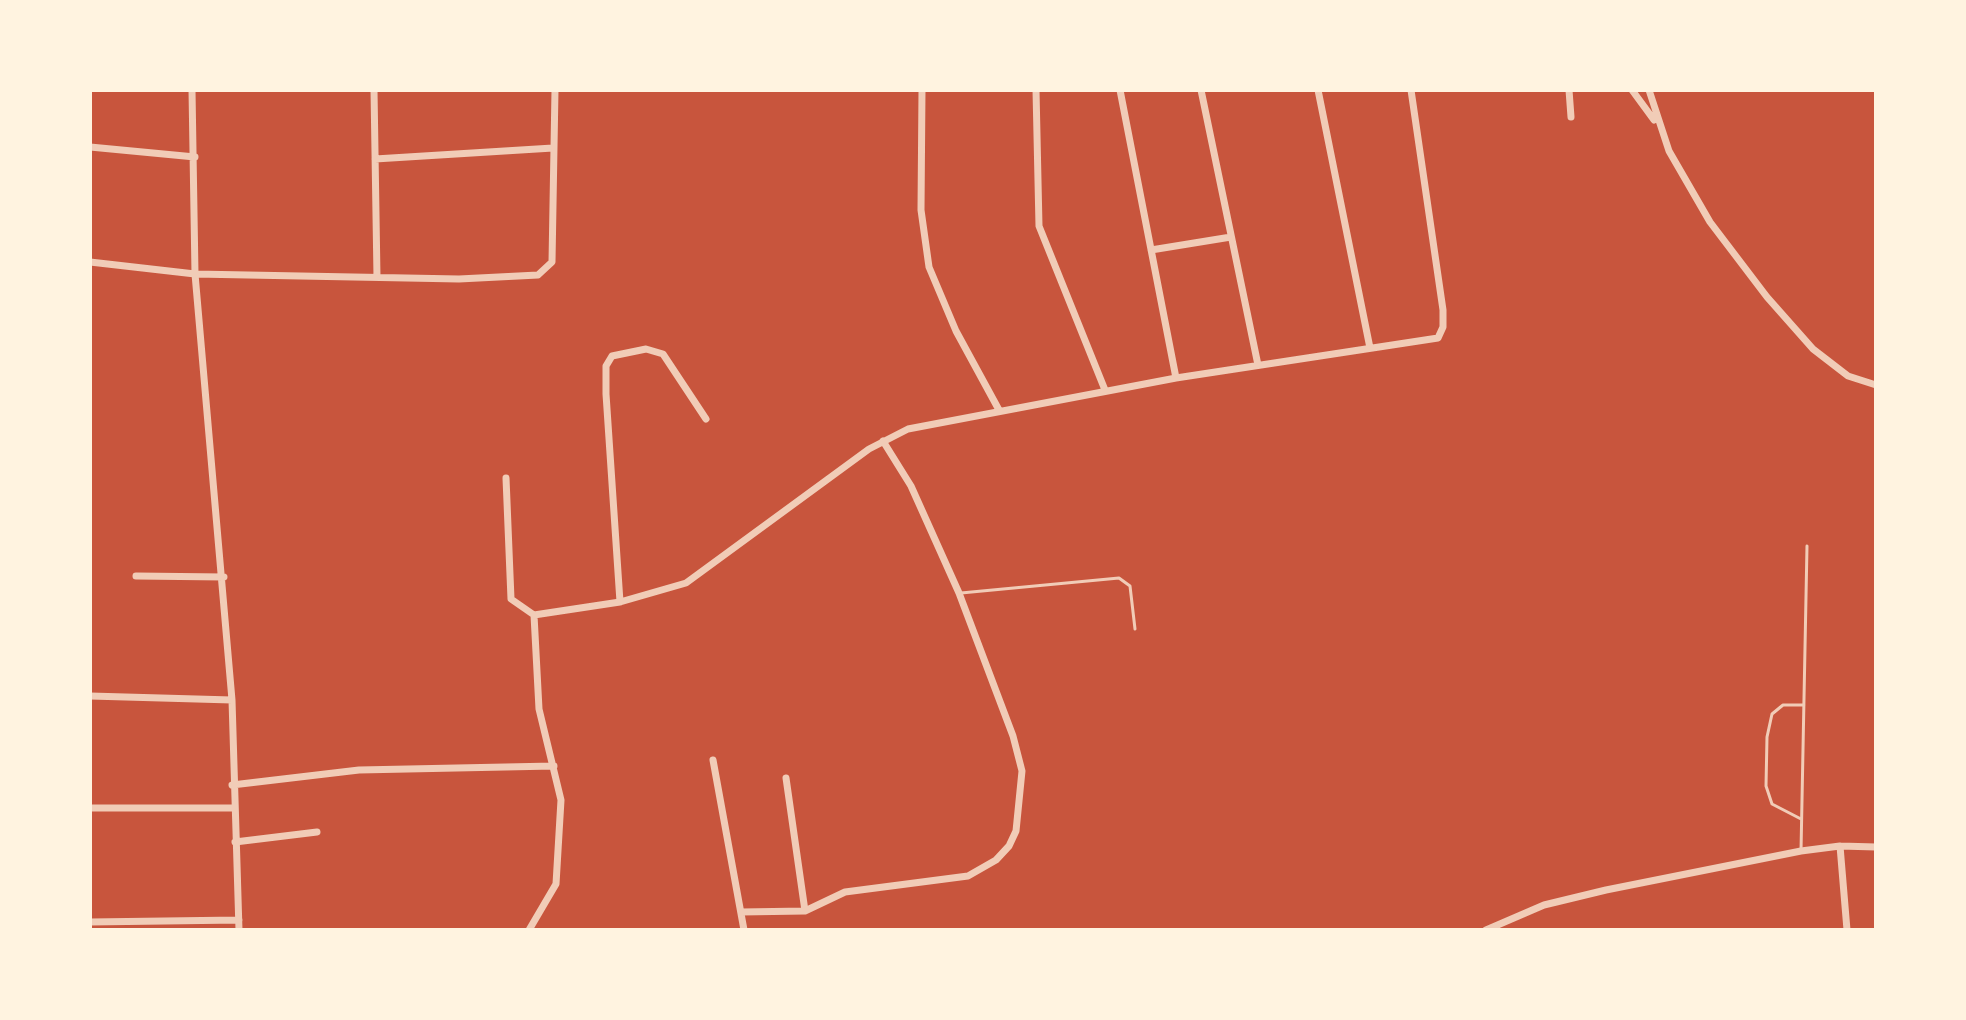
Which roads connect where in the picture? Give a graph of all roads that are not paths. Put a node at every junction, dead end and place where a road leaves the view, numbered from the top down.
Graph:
1 (192, 90) edge
2 (374, 90) edge
3 (555, 90) edge
4 (922, 90) edge
5 (1036, 90) edge
6 (1120, 90) edge
7 (1201, 90) edge
8 (1318, 90) edge
9 (1411, 90) edge
10 (1569, 90) edge
11 (1632, 90) edge
12 (1649, 90) edge
13 (1571, 117) dead end
14 (1658, 125) junction
15 (90, 147) edge
16 (553, 148) junction
17 (195, 157) junction
18 (375, 159) junction
19 (1231, 237) junction
20 (1151, 250) junction
21 (90, 262) edge
22 (195, 274) junction
23 (377, 277) junction
24 (1370, 348) junction
25 (1258, 365) junction
26 (1176, 378) junction
27 (1876, 385) edge
28 (1105, 390) junction
29 (999, 410) junction
30 (706, 419) dead end
31 (883, 441) junction
32 (506, 478) dead end
33 (1807, 546) dead end
34 (136, 576) dead end
35 (224, 577) junction
36 (959, 593) junction
37 (620, 602) junction
38 (534, 615) junction
39 (1135, 629) dead end
40 (90, 696) edge
41 (232, 700) junction
42 (1804, 705) junction
43 (713, 760) dead end
44 (554, 766) junction
45 (786, 778) dead end
46 (232, 785) junction
47 (90, 808) edge
48 (233, 808) junction
49 (1801, 819) junction
50 (317, 832) dead end
51 (235, 842) junction
52 (1840, 846) junction
53 (1876, 847) edge
54 (1801, 851) junction
55 (805, 911) junction
56 (741, 912) junction
57 (239, 920) junction
58 (90, 922) edge
59 (239, 930) edge
60 (529, 930) edge
61 (744, 930) edge
62 (1486, 930) edge
63 (1847, 930) edge

1 - 17 street
2 - 18 street
3 - 16 street
4 - 29 street
5 - 28 street
6 - 20 street
7 - 19 street
8 - 24 street
9 - 24 street
10 - 13 street
11 - 14 street
12 - 14 street
14 - 27 street
15 - 17 street
16 - 18 street
16 - 23 street
17 - 22 street
18 - 23 street
19 - 20 street
19 - 25 street
20 - 26 street
21 - 22 street
22 - 23 street
22 - 35 street
24 - 25 street
25 - 26 street
26 - 28 street
28 - 29 street
29 - 31 street
30 - 37 street
31 - 36 street
31 - 37 street
32 - 38 street
33 - 42 lane
34 - 35 street
35 - 41 street
36 - 39 lane
36 - 55 street
37 - 38 street
38 - 44 street
40 - 41 street
41 - 46 street
42 - 49 lane
42 - 49 lane
43 - 56 street
44 - 46 street
44 - 60 street
45 - 55 street
46 - 48 street
47 - 48 street
48 - 51 street
49 - 54 lane
50 - 51 street
51 - 57 street
52 - 53 street
52 - 54 street
52 - 63 street
54 - 62 street
55 - 56 street
56 - 61 street
57 - 58 street
57 - 59 street

